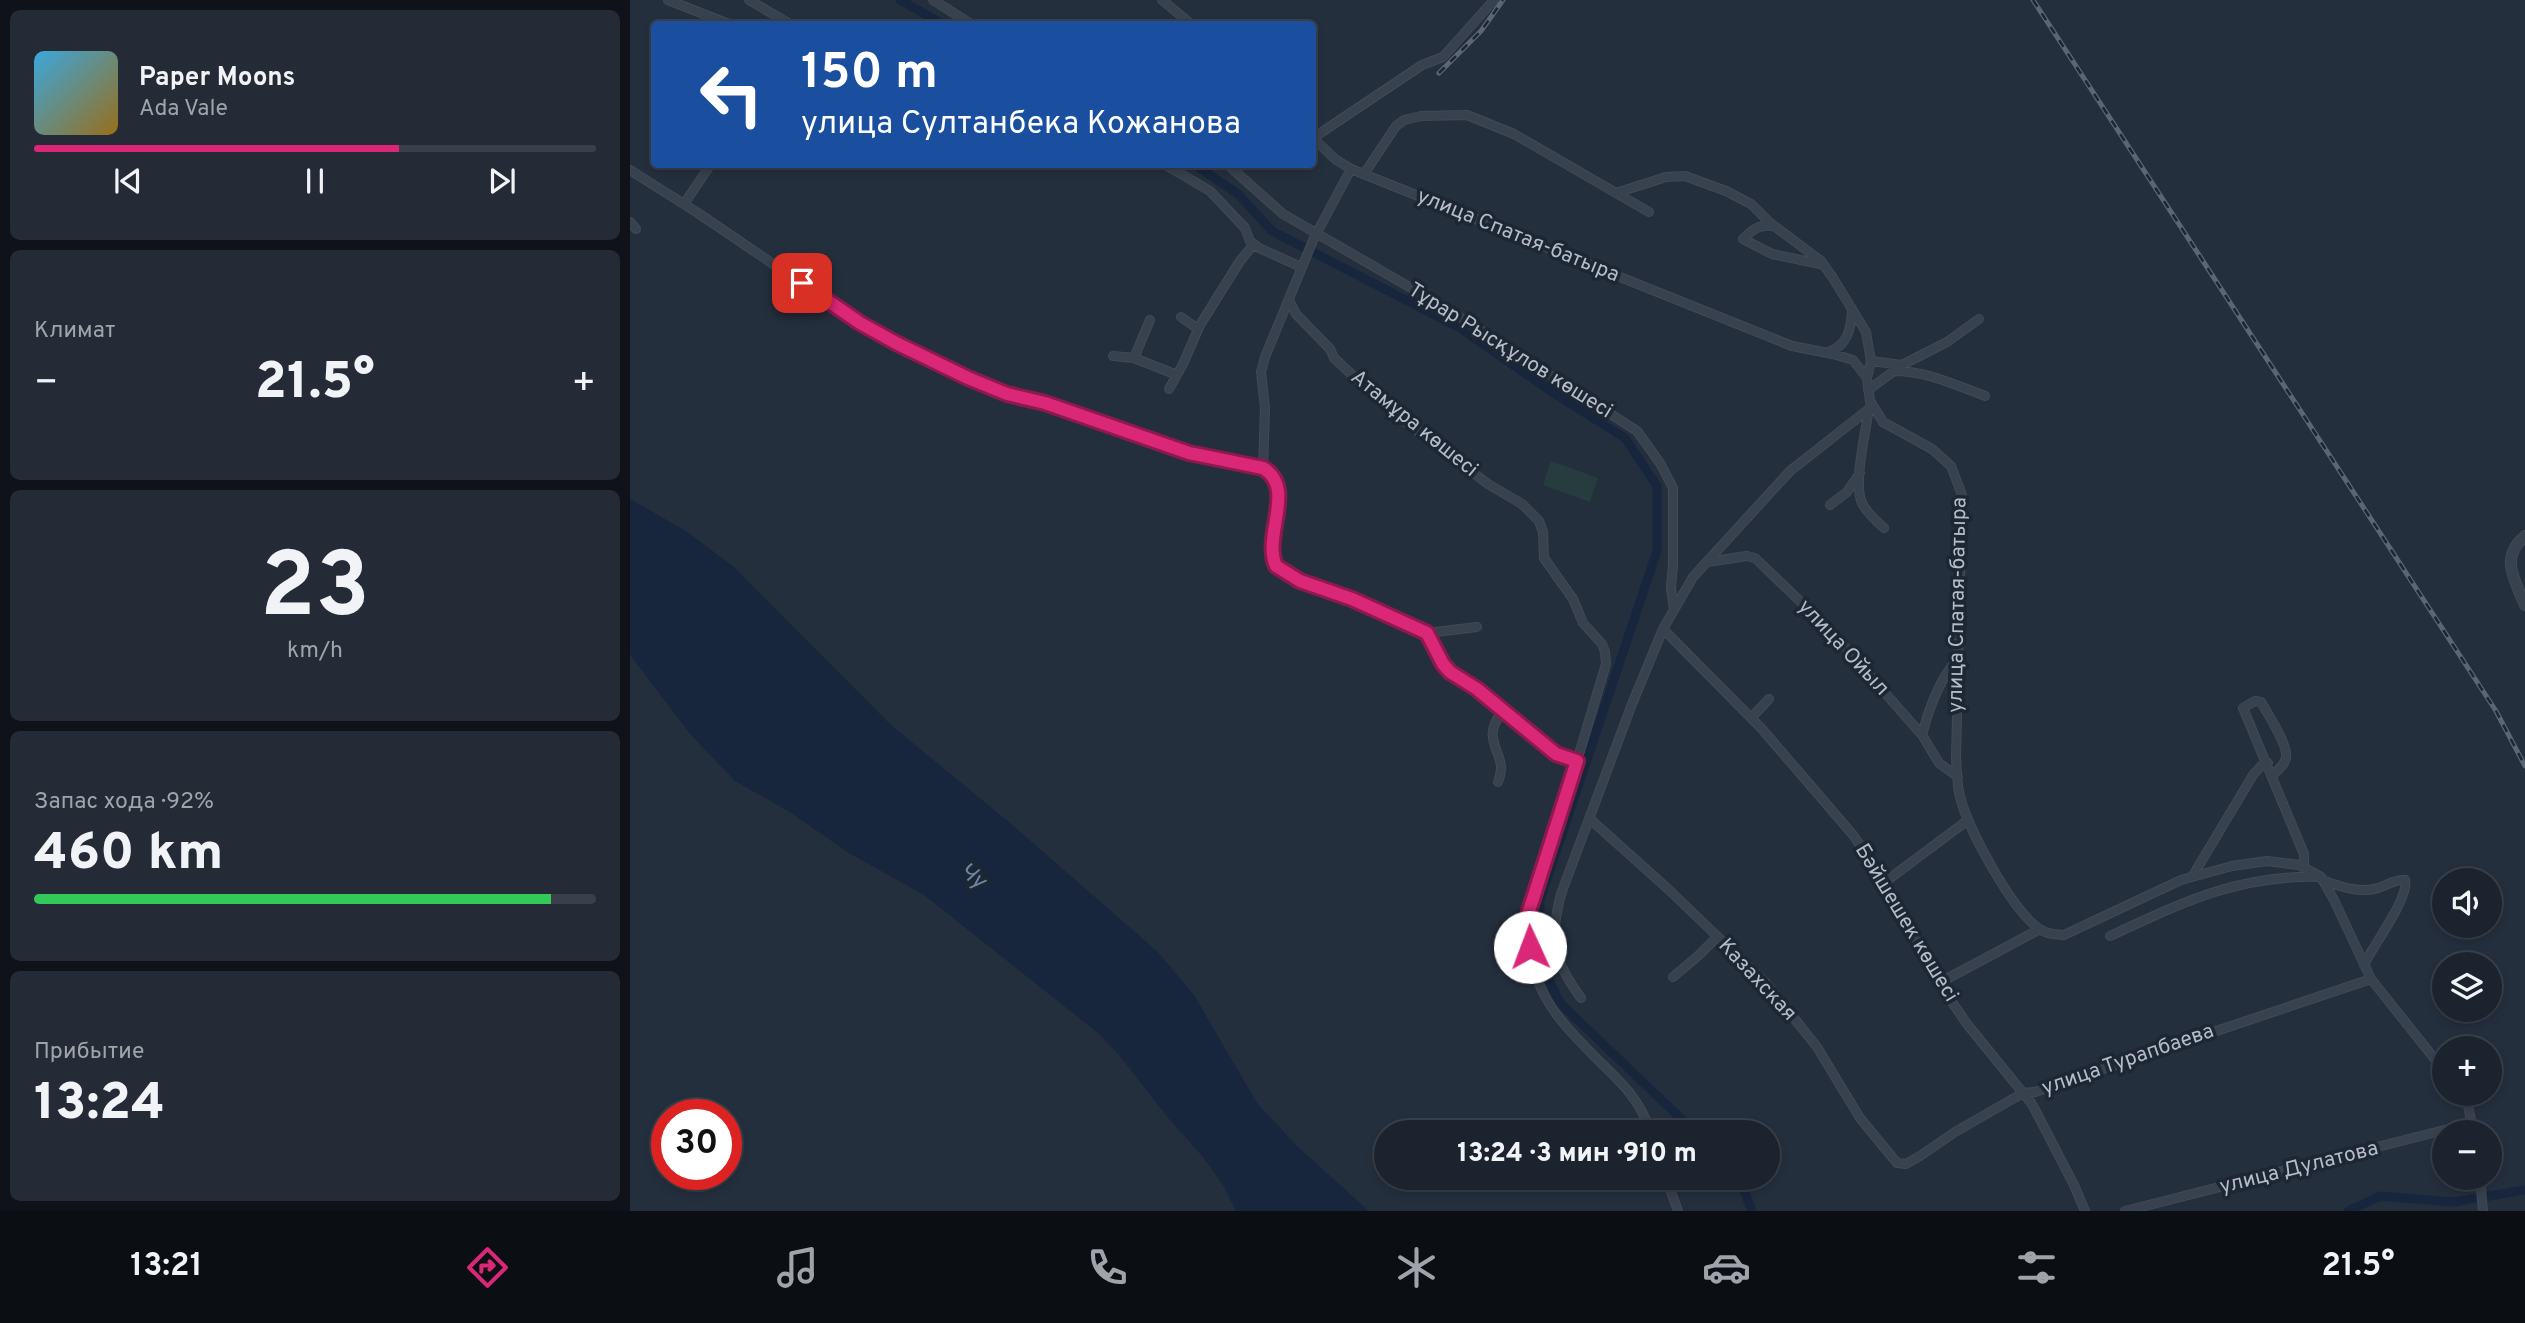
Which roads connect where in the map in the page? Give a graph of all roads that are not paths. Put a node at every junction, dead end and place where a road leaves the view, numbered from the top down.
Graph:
1 (667, 0) edge
2 (749, 0) edge
3 (933, 0) edge
4 (1162, 0) edge
5 (1494, 0) edge
6 (721, 21) edge
7 (785, 21) edge
8 (966, 21) edge
9 (1187, 21) edge
10 (1316, 136) edge
11 (1316, 141) edge
12 (708, 168) edge
13 (1171, 168) edge
14 (1231, 168) edge
15 (1351, 169) junction
16 (630, 170) edge
17 (1364, 174) junction
18 (1616, 193) junction
19 (684, 204) junction
20 (1649, 212) dead end
21 (1776, 226) junction
22 (1315, 236) junction
23 (1254, 244) junction
24 (1302, 264) junction
25 (1823, 265) junction
26 (1289, 300) junction
27 (1852, 311) junction
28 (1181, 317) dead end
29 (1979, 319) dead end
30 (1150, 320) dead end
31 (1198, 329) junction
32 (1827, 352) junction
33 (1113, 356) dead end
34 (1134, 358) junction
35 (1871, 361) junction
36 (1902, 365) junction
37 (1894, 370) junction
38 (1177, 375) junction
39 (1867, 378) junction
40 (1169, 389) dead end
41 (1868, 390) junction
42 (1985, 396) dead end
43 (1869, 405) junction
44 (1263, 468) junction
45 (1860, 473) junction
46 (1830, 505) dead end
47 (1884, 528) dead end
48 (2525, 536) edge
49 (1707, 562) junction
50 (2525, 605) edge
51 (1674, 609) junction
52 (1477, 627) dead end
53 (1663, 629) junction
54 (1427, 633) junction
55 (1958, 659) junction
56 (1769, 699) dead end
57 (1502, 711) junction
58 (1751, 718) junction
59 (1922, 735) junction
60 (1577, 761) junction
61 (2268, 763) junction
62 (2273, 775) junction
63 (1958, 777) junction
64 (1498, 782) dead end
65 (1590, 819) junction
66 (1968, 820) junction
67 (2278, 863) junction
68 (2304, 867) junction
69 (2192, 877) junction
70 (2272, 878) junction
71 (2321, 879) junction
72 (1885, 881) junction
73 (2040, 929) junction
74 (2110, 936) dead end
75 (1717, 937) junction
76 (2364, 965) junction
77 (1673, 977) dead end
78 (2371, 979) junction
79 (1939, 983) junction
80 (1581, 998) dead end
81 (2432, 1056) edge
82 (2023, 1093) junction
83 (1647, 1120) edge
84 (2432, 1138) edge
85 (1897, 1163) joint
86 (1670, 1190) edge
87 (2481, 1190) edge
88 (1678, 1211) edge
89 (2085, 1211) edge
90 (2125, 1211) edge
91 (2483, 1211) edge

1 - 6 street
2 - 7 street
3 - 8 street
4 - 9 street
5 - 10 street
11 - 15 street, улица Спатая-батыра
12 - 19 street
13 - 23 street
14 - 22 street, Тұрар Рысқұлов көшесі
15 - 17 street, улица Спатая-батыра
15 - 22 street
16 - 19 street
17 - 18 street
17 - 32 street, улица Спатая-батыра
18 - 20 street
18 - 21 street
19 - 44 street
21 - 25 street
21 - 25 street
22 - 24 street
22 - 51 street, Тұрар Рысқұлов көшесі
23 - 24 street
23 - 31 street
24 - 26 street
25 - 27 street
26 - 44 street
26 - 60 street, Атамұра көшесі
27 - 32 street
27 - 35 street
28 - 31 street
29 - 36 street
30 - 34 street
31 - 38 street
32 - 39 street, улица Спатая-батыра
33 - 34 street
34 - 38 street
35 - 36 street
35 - 39 street
36 - 37 street
37 - 41 street
37 - 42 street
38 - 40 street
39 - 41 street, улица Спатая-батыра
41 - 43 street, улица Спатая-батыра
43 - 45 street
43 - 49 street
43 - 55 street, улица Спатая-батыра
44 - 54 street
45 - 46 street
45 - 47 street
48 - 50 street
49 - 51 street
49 - 59 street, улица Ойыл
51 - 53 street
52 - 54 street
53 - 58 street, Бәйшешек көшесі
53 - 65 street
54 - 57 street
55 - 59 street
55 - 63 street, улица Спатая-батыра
56 - 58 street
57 - 60 street
57 - 64 street
58 - 72 street, Бәйшешек көшесі
59 - 63 street, улица Ойыл
60 - 83 street
61 - 62 street
61 - 62 street
61 - 69 street
62 - 68 street
63 - 66 street, улица Спатая-батыра
65 - 75 street, Казахская
65 - 80 street
66 - 72 street
66 - 73 street, улица Спатая-батыра
67 - 68 street
67 - 69 street
67 - 70 street
68 - 71 street
69 - 73 street
70 - 71 street
70 - 74 street
71 - 76 street
71 - 76 street
72 - 79 street, Бәйшешек көшесі
73 - 79 street
75 - 77 street
75 - 85 street, Казахская
76 - 78 street
78 - 81 street
78 - 82 street, улица Турапбаева
79 - 82 street, Бәйшешек көшесі
82 - 85 street, улица Турапбаева
82 - 89 street, Бәйшешек көшесі
84 - 90 street, улица Дулатова
86 - 88 street
87 - 91 street

